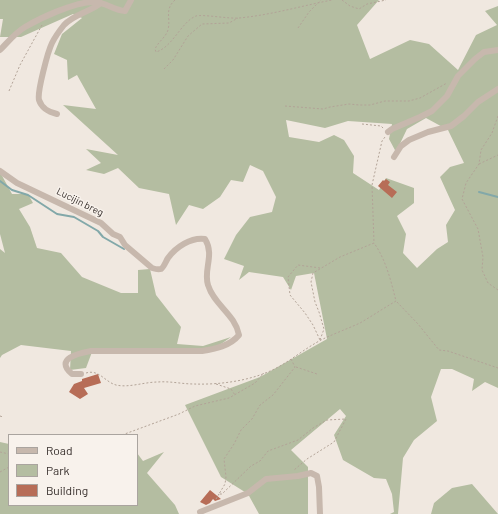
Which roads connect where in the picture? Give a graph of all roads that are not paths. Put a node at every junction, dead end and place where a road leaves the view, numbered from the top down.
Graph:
1 (131, 0) edge
2 (101, 3) junction
3 (0, 50) edge
4 (498, 50) edge
5 (498, 89) edge
6 (58, 114) dead end
7 (388, 132) road end
8 (394, 157) dead end
9 (0, 171) edge
10 (81, 374) road end
11 (200, 512) dead end
12 (320, 514) edge

1 - 2 street
2 - 3 street
2 - 6 street
4 - 7 street
5 - 8 street
9 - 10 street, Lucijin breg
11 - 12 street

